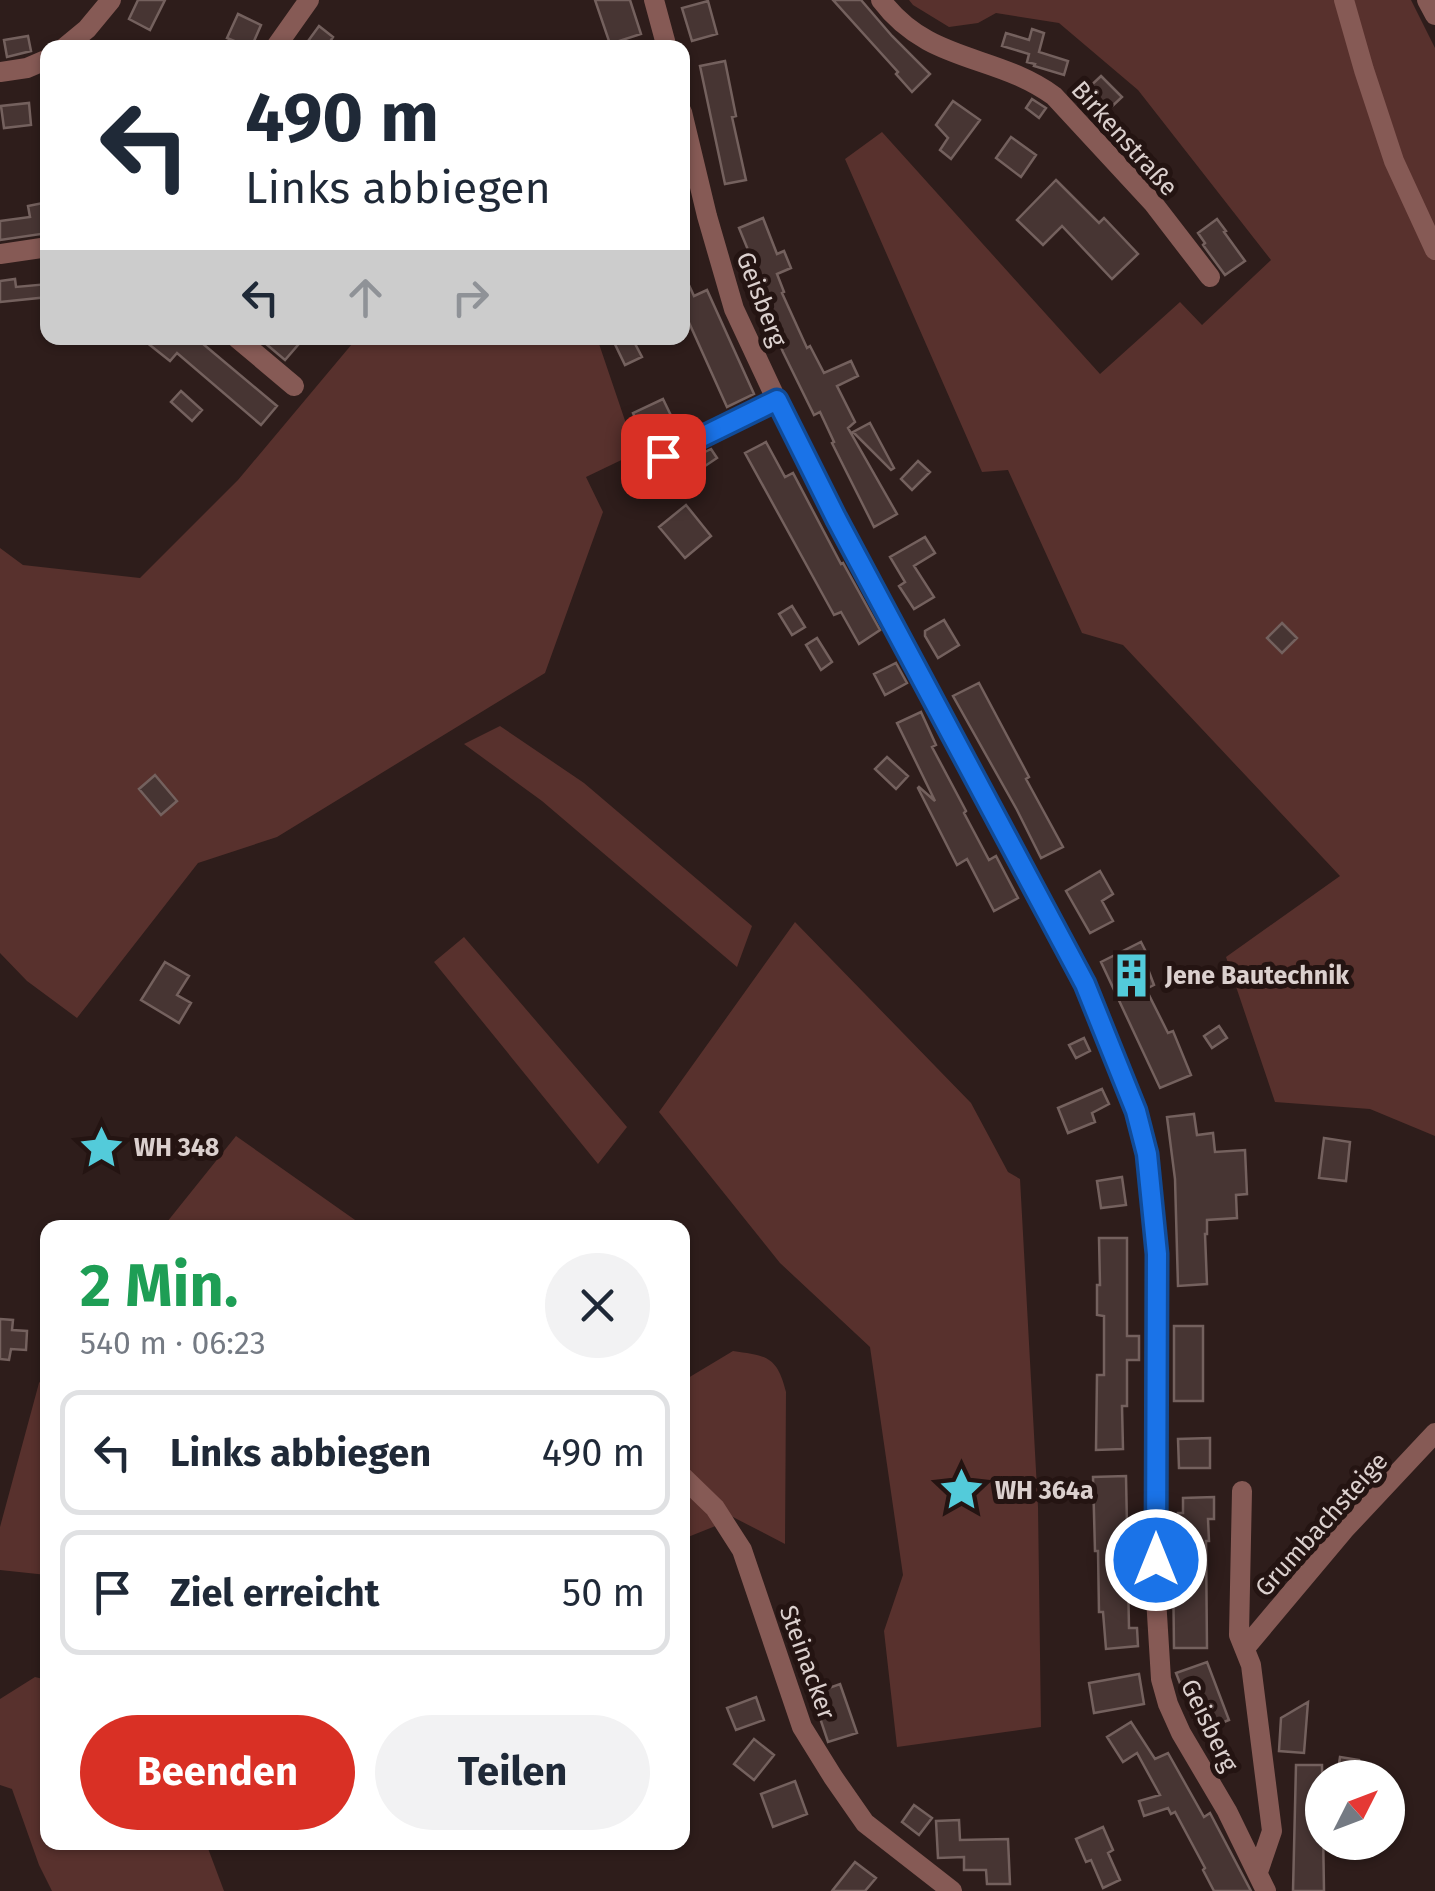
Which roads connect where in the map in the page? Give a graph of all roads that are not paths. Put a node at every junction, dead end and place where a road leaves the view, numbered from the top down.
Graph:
1 (110, 0) edge
2 (308, 0) edge
3 (654, 0) edge
4 (881, 0) edge
5 (1344, 0) edge
6 (1426, 0) edge
7 (1435, 15) edge
8 (73, 40) edge
9 (280, 40) edge
10 (665, 40) edge
11 (40, 62) edge
12 (0, 72) edge
13 (690, 145) edge
14 (40, 248) edge
15 (1435, 250) edge
16 (0, 254) edge
17 (1210, 276) dead end
18 (245, 345) edge
19 (294, 386) dead end
20 (777, 400) junction
21 (644, 464) dead end
22 (1435, 1434) edge
23 (690, 1484) edge
24 (1242, 1492) dead end
25 (1245, 1648) junction
26 (1262, 1882) edge
27 (952, 1891) edge

1 - 8 street
2 - 9 street
3 - 10 street
4 - 17 street, Birkenstraße
5 - 15 street
6 - 7 street
11 - 12 street
13 - 20 street, Geisberg
14 - 16 street
18 - 19 street
20 - 21 street
20 - 26 street, Geisberg
22 - 25 street, Grumbachsteige
23 - 27 street, Steinacker
24 - 25 street, Grumbachsteige
25 - 26 street, Grumbachsteige

